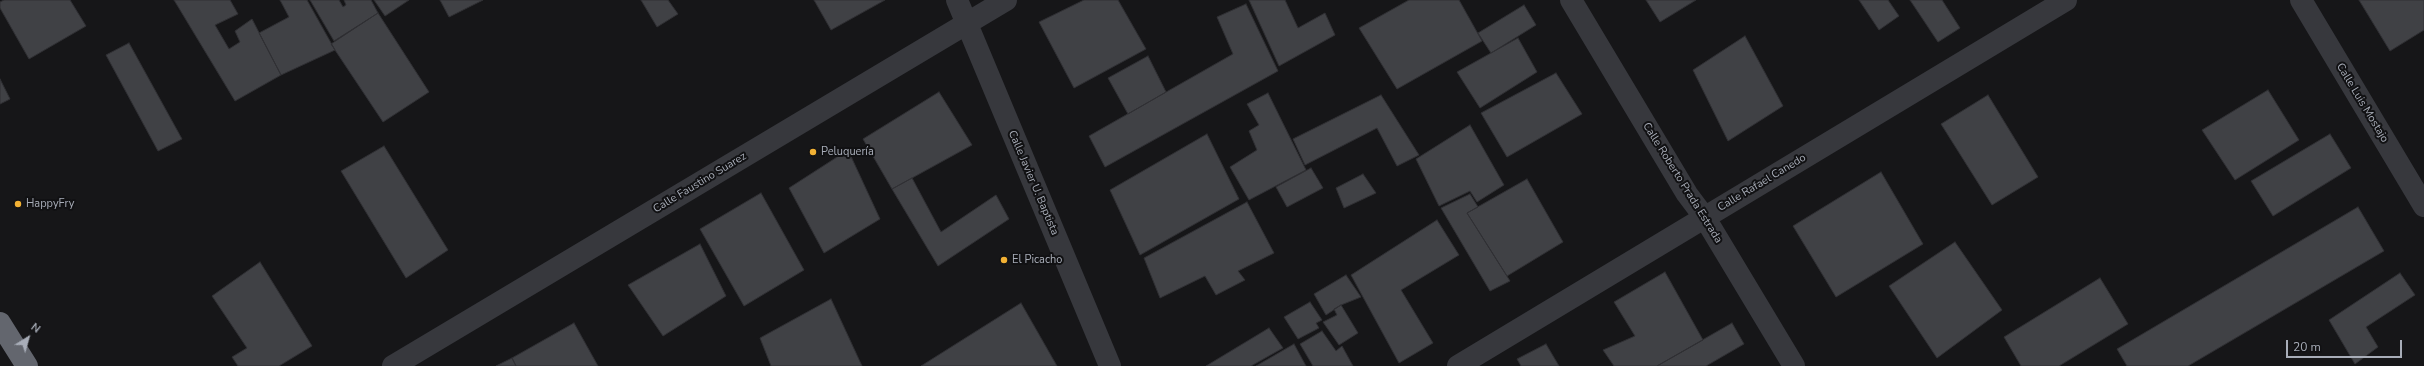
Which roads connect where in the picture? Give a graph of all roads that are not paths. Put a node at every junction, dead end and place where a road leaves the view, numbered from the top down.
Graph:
1 (957, 0) edge
2 (1006, 0) edge
3 (1571, 0) edge
4 (2066, 0) edge
5 (2301, 0) edge
6 (967, 24) junction
7 (2424, 206) edge
8 (1705, 218) junction
9 (0, 323) edge
10 (27, 366) edge
11 (393, 366) edge
12 (1110, 366) edge
13 (1458, 366) edge
14 (1794, 366) edge

1 - 6 street, Calle Javier U. Baptista
2 - 6 street, Calle Faustino Suarez
3 - 8 street, Calle Roberto Prada Estrada
4 - 8 street, Calle Rafael Canedo
5 - 7 street, Calle Luis Mostajo
6 - 11 street, Calle Faustino Suarez
6 - 12 street, Calle Javier U. Baptista
8 - 13 street, Calle Rafael Canedo
8 - 14 street, Calle Roberto Prada Estrada
9 - 10 highway

